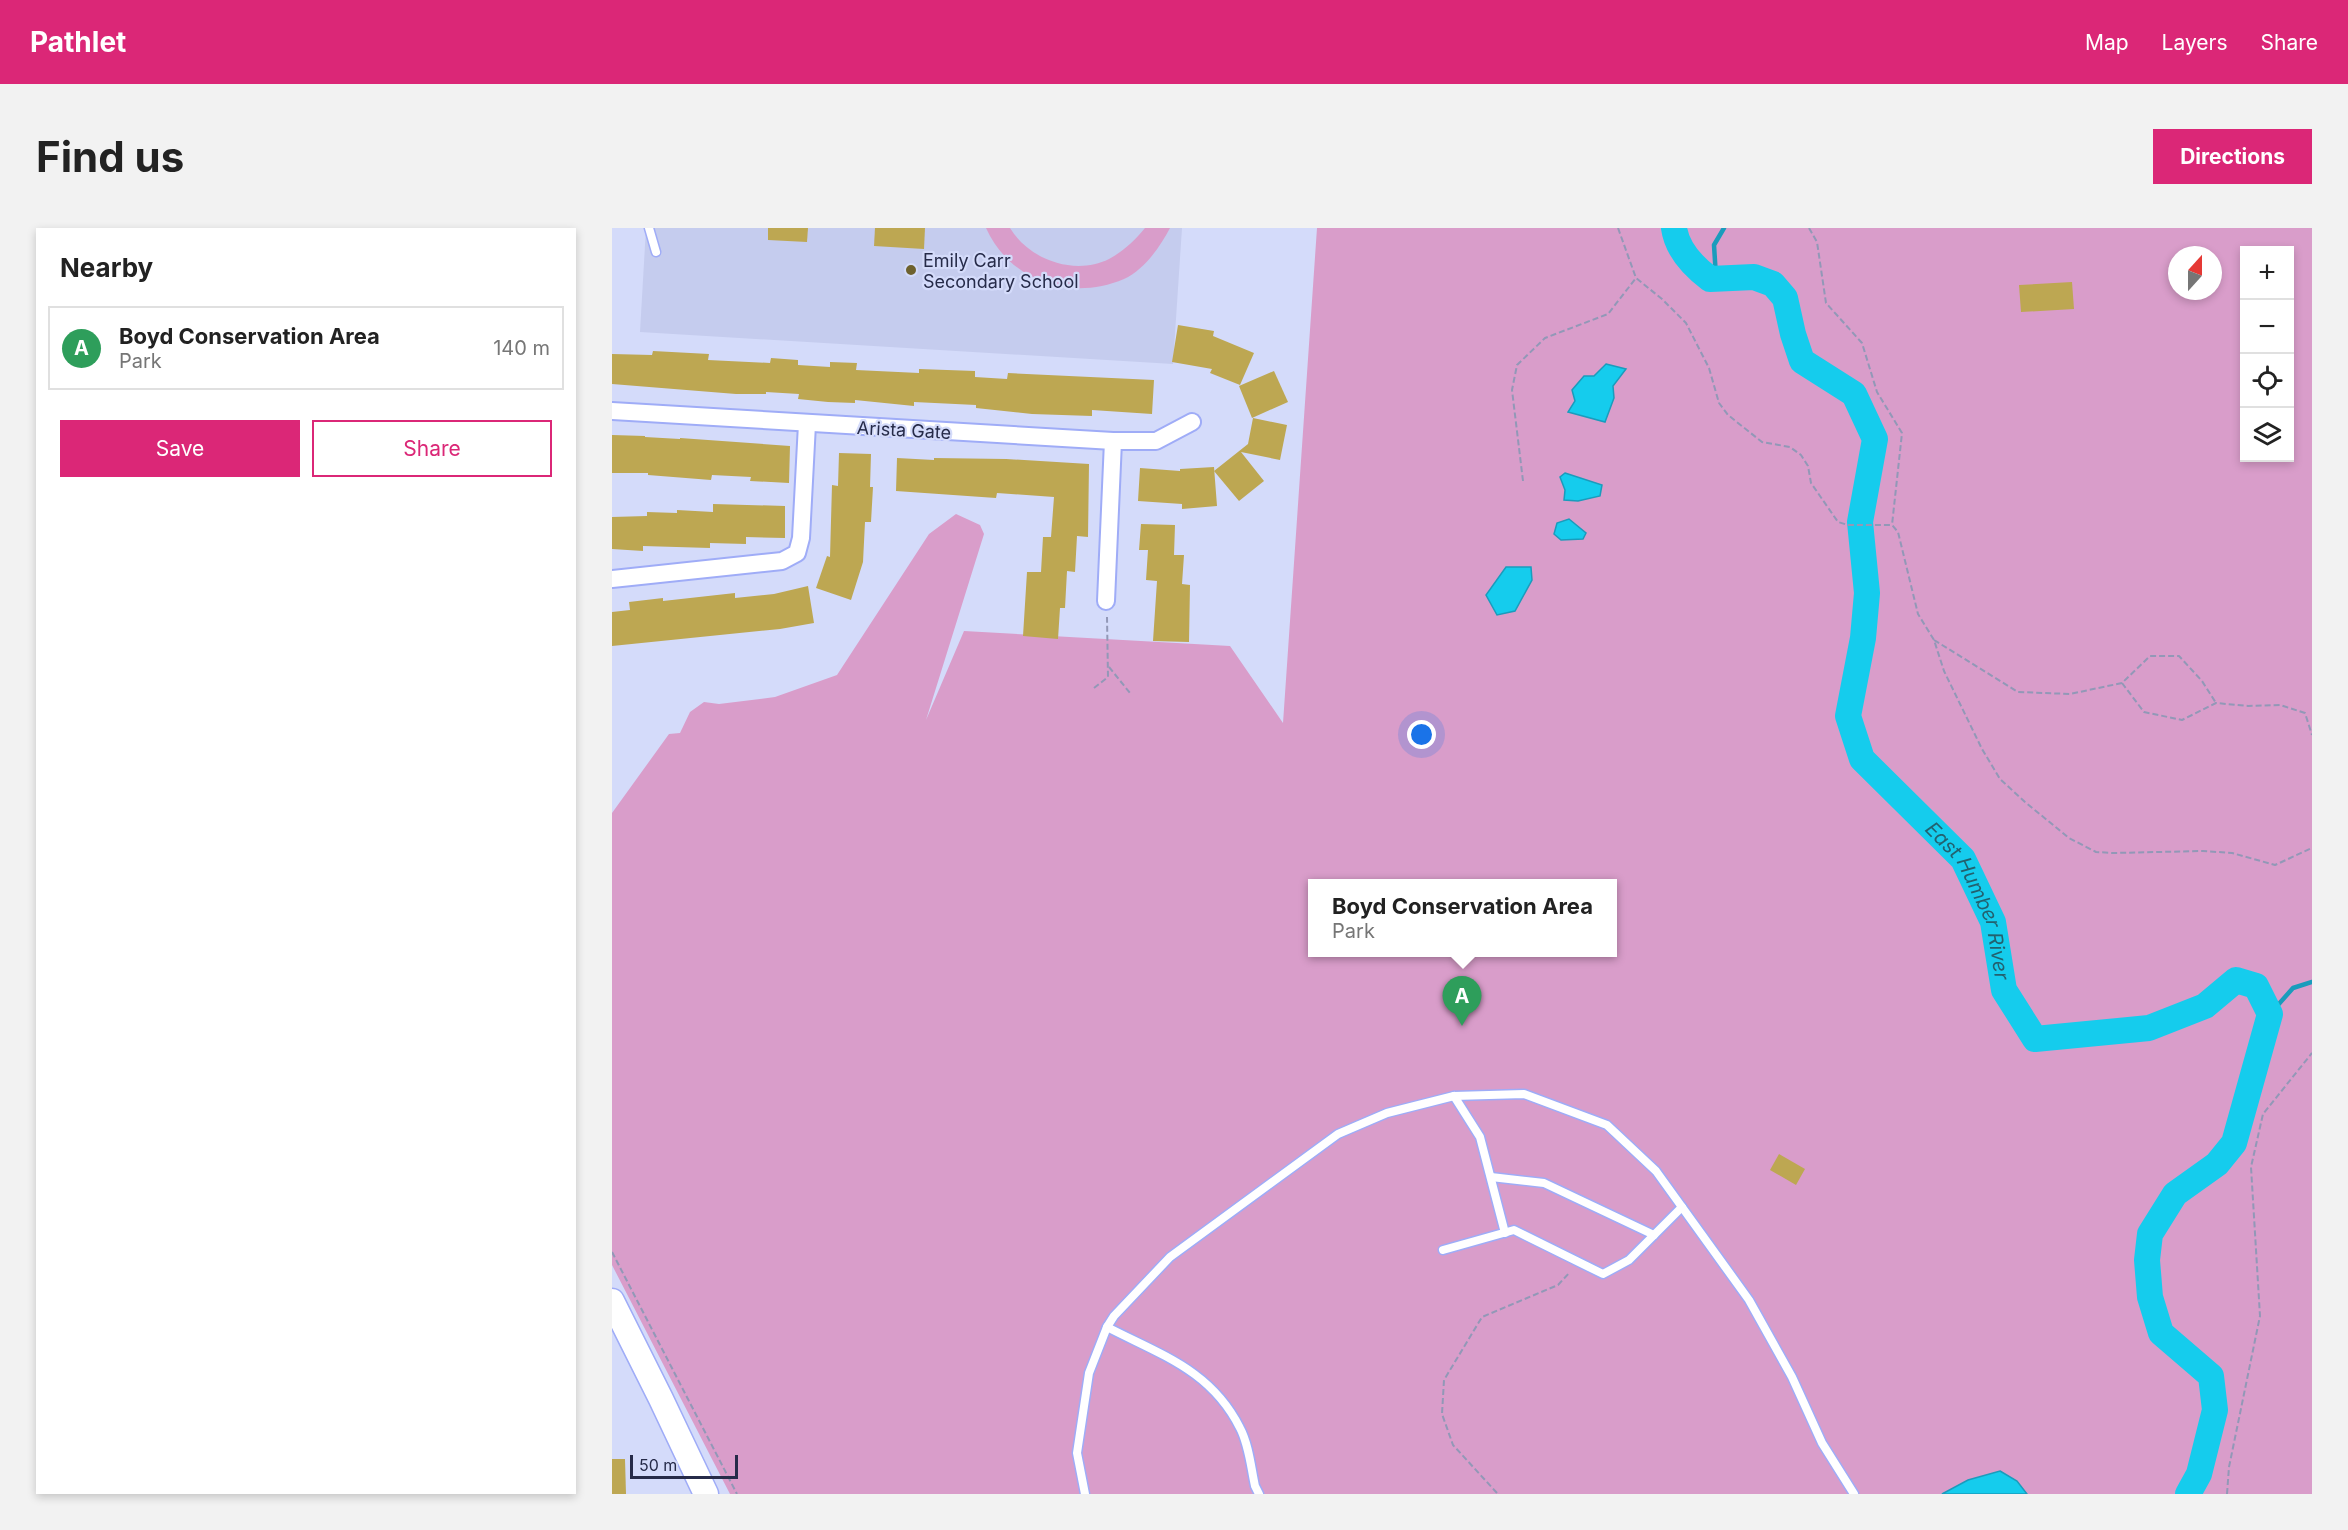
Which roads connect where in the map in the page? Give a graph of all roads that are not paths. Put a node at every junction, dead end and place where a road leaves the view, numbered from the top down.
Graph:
1 (649, 228) edge
2 (656, 252) dead end
3 (612, 411) edge
4 (1192, 423) dead end
5 (807, 424) junction
6 (1113, 441) junction
7 (612, 579) edge
8 (1106, 601) road end
9 (1454, 1096) junction
10 (1491, 1177) junction
11 (1682, 1207) junction
12 (1505, 1233) junction
13 (1654, 1235) junction
14 (1443, 1250) dead end
15 (612, 1301) edge
16 (1107, 1327) junction
17 (706, 1494) edge
18 (1085, 1494) edge
19 (1259, 1494) edge
20 (1854, 1494) edge

1 - 2 lane
3 - 5 street, Arista Gate
4 - 6 street, Arista Gate
5 - 6 street, Arista Gate
5 - 7 street
6 - 8 street
9 - 10 lane
9 - 11 lane
9 - 16 lane
10 - 12 lane
10 - 13 lane
11 - 13 lane
11 - 20 lane
12 - 13 lane
12 - 14 lane
15 - 17 main road
16 - 18 lane
16 - 19 lane

